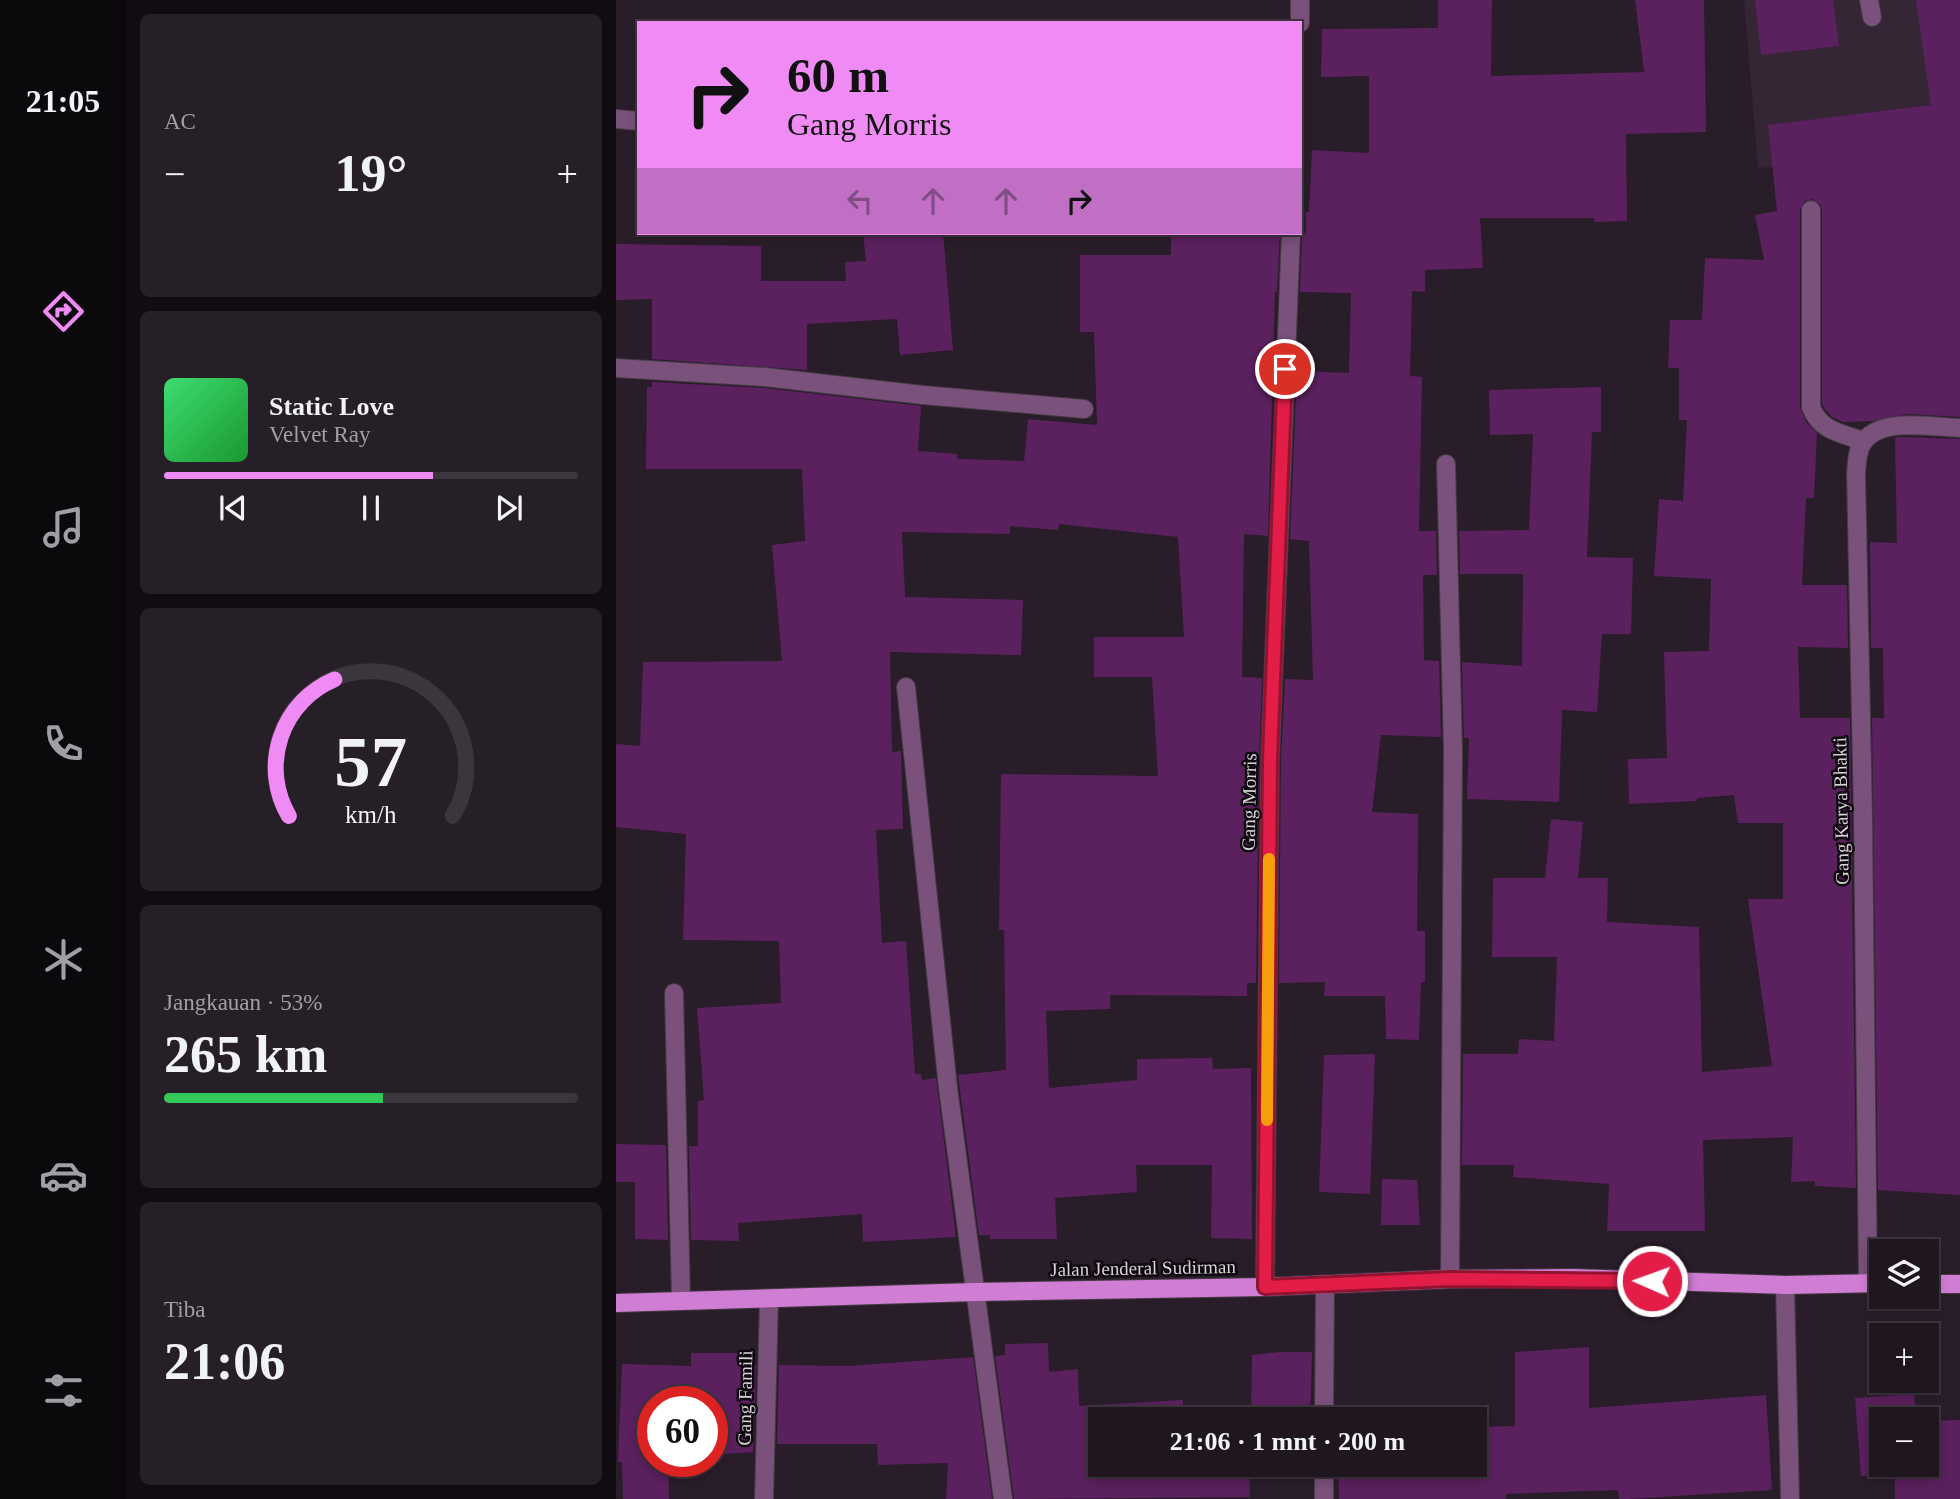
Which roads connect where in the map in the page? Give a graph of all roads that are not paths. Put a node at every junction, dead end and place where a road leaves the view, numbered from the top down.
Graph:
1 (1300, 0) edge
2 (1300, 21) edge
3 (616, 120) edge
4 (637, 121) edge
5 (1811, 210) dead end
6 (1291, 235) edge
7 (616, 368) edge
8 (1084, 409) dead end
9 (1960, 428) edge
10 (1863, 441) junction
11 (1446, 464) dead end
12 (906, 687) dead end
13 (674, 993) dead end
14 (1874, 1239) edge
15 (1450, 1279) junction
16 (1869, 1283) edge
17 (1939, 1284) edge
18 (1960, 1284) edge
19 (1325, 1285) junction
20 (1785, 1285) junction
21 (1265, 1287) junction
22 (975, 1292) junction
23 (769, 1299) junction
24 (681, 1300) junction
25 (616, 1303) edge
26 (1324, 1407) edge
27 (1324, 1477) edge
28 (764, 1499) edge
29 (1003, 1499) edge
30 (1324, 1499) edge
31 (1790, 1499) edge

1 - 2 street
3 - 4 street
5 - 10 street
6 - 21 street, Gang Morris
7 - 8 street
9 - 10 street
10 - 14 street, Gang Karya Bhakti
11 - 15 street
12 - 22 street
13 - 24 street
15 - 19 main road, Jalan Jenderal Sudirman
15 - 20 main road, Jalan Jenderal Sudirman
16 - 20 main road, Jalan Jenderal Sudirman
17 - 18 main road
19 - 21 main road, Jalan Jenderal Sudirman
19 - 26 street
20 - 31 street
21 - 22 main road, Jalan Jenderal Sudirman
22 - 23 main road, Jalan Jenderal Sudirman
22 - 29 street
23 - 24 main road, Jalan Jenderal Sudirman
23 - 28 street, Gang Famili
24 - 25 main road, Jalan Jenderal Sudirman
27 - 30 street

